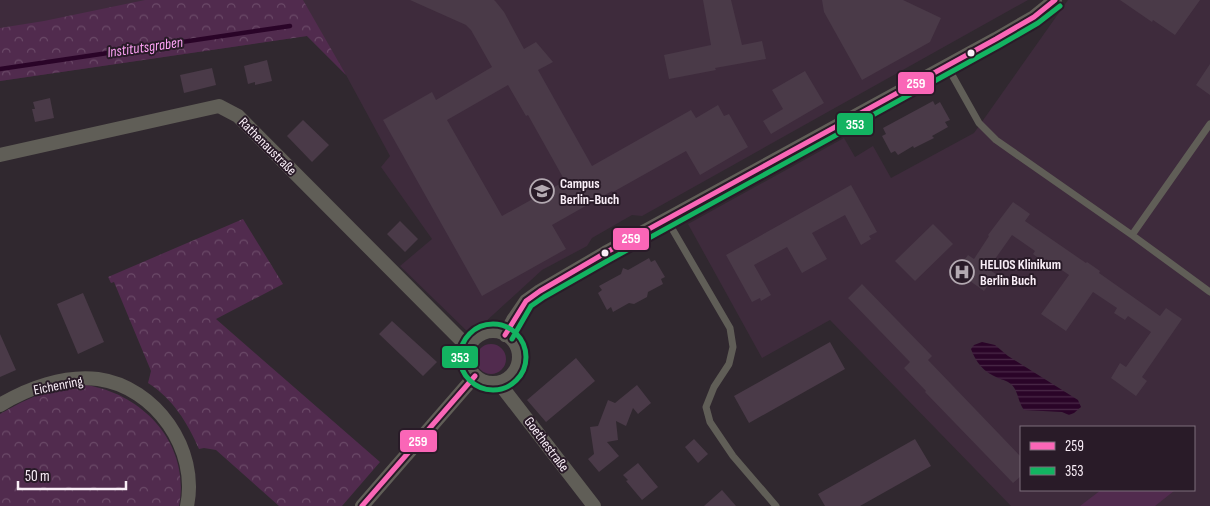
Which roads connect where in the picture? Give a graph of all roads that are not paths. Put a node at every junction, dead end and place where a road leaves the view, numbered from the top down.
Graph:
1 (1054, 0) edge
2 (947, 65) junction
3 (1210, 124) edge
4 (0, 155) edge
5 (666, 220) junction
6 (1132, 234) junction
7 (1210, 292) edge
8 (506, 335) junction
9 (467, 352) junction
10 (475, 376) junction
11 (498, 383) junction
12 (0, 405) edge
13 (187, 506) edge
14 (362, 506) edge
15 (594, 506) edge
16 (776, 506) edge

1 - 2 street
2 - 5 street
2 - 6 lane
3 - 6 lane
4 - 9 street, Rathenaustraße
5 - 8 street
5 - 16 lane
6 - 7 lane
8 - 9 street
8 - 11 street
9 - 10 street
10 - 11 street
10 - 14 street
11 - 15 street, Goethestraße
12 - 13 street, Eichenring

